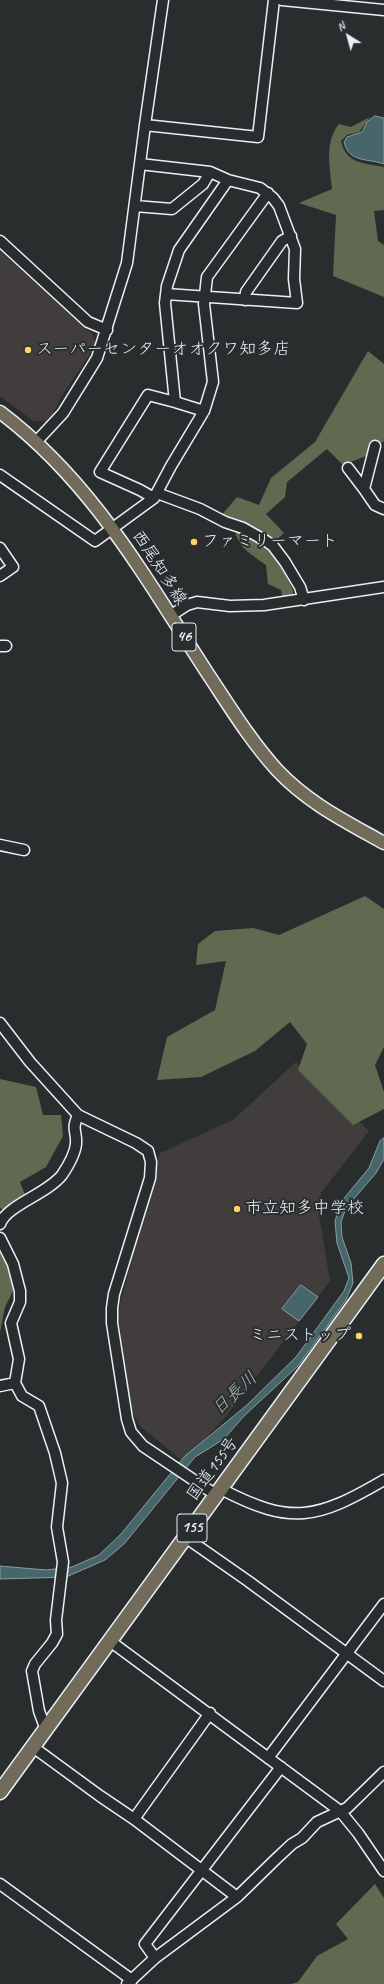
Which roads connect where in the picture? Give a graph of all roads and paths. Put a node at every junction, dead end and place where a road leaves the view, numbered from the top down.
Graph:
1 (163, 0) edge
2 (274, 0) edge
3 (282, 0) edge
4 (384, 10) edge
5 (144, 125) junction
6 (140, 164) junction
7 (210, 172) junction
8 (228, 180) junction
9 (268, 193) junction
10 (135, 206) junction
11 (291, 236) junction
12 (0, 241) edge
13 (166, 294) junction
14 (204, 296) junction
15 (245, 300) junction
16 (106, 330) junction
17 (175, 402) junction
18 (204, 411) junction
19 (1, 415) edge
20 (36, 442) junction
21 (375, 446) dead end
22 (348, 468) dead end
23 (0, 475) edge
24 (364, 489) junction
25 (155, 496) junction
26 (384, 510) edge
27 (113, 528) junction
28 (0, 548) edge
29 (0, 576) edge
30 (384, 587) edge
31 (304, 600) junction
32 (170, 616) junction
33 (384, 843) edge
34 (0, 845) edge
35 (24, 850) dead end
36 (0, 1023) edge
37 (78, 1115) junction
38 (0, 1224) edge
39 (0, 1238) edge
40 (384, 1264) edge
41 (15, 1383) junction
42 (0, 1386) edge
43 (384, 1480) edge
44 (219, 1492) junction
45 (185, 1537) junction
46 (384, 1604) edge
47 (110, 1641) junction
48 (347, 1654) junction
49 (384, 1681) edge
50 (210, 1713) junction
51 (46, 1730) junction
52 (33, 1747) junction
53 (268, 1758) junction
54 (281, 1767) junction
55 (384, 1772) edge
56 (0, 1792) edge
57 (340, 1811) junction
58 (134, 1819) junction
59 (201, 1871) junction
60 (384, 1871) edge
61 (0, 1884) edge
62 (237, 1897) junction
63 (154, 1958) junction
64 (130, 1982) edge

1 - 5 street
2 - 5 street
3 - 4 street
5 - 6 street
6 - 7 street
6 - 10 street
7 - 8 street
7 - 10 street
8 - 9 street
8 - 13 street
9 - 11 street
9 - 14 street
10 - 16 street
11 - 15 street
11 - 15 street
12 - 16 street
13 - 14 street
13 - 17 street
14 - 15 street
14 - 18 street
16 - 20 street
17 - 18 street
17 - 25 street
18 - 25 street
19 - 20 main road, 西尾知多線 / 46
20 - 27 main road, 西尾知多線 / 46
21 - 24 street
22 - 24 street
23 - 27 street
24 - 26 street
25 - 27 street
25 - 31 street
27 - 32 main road, 西尾知多線 / 46
28 - 29 street
30 - 31 street
31 - 32 street
32 - 33 main road, 西尾知多線 / 46
34 - 35 street
36 - 37 street
37 - 38 street
37 - 44 street
39 - 41 street
40 - 44 highway, 国道155号 / 155
41 - 42 street
41 - 51 street
43 - 44 street
44 - 45 highway, 国道155号 / 155
45 - 47 highway, 国道155号 / 155
45 - 48 street
46 - 48 street
47 - 50 street
47 - 51 highway, 国道155号 / 155
48 - 49 street
48 - 53 street
50 - 53 street
50 - 58 street
51 - 52 highway, 国道155号 / 155
52 - 56 highway, 国道155号 / 155
52 - 58 street
53 - 54 street
54 - 57 street
54 - 59 street
55 - 57 street
57 - 60 street
57 - 62 street
58 - 59 street
59 - 62 street
59 - 63 street
61 - 64 street
62 - 63 street
63 - 64 street

